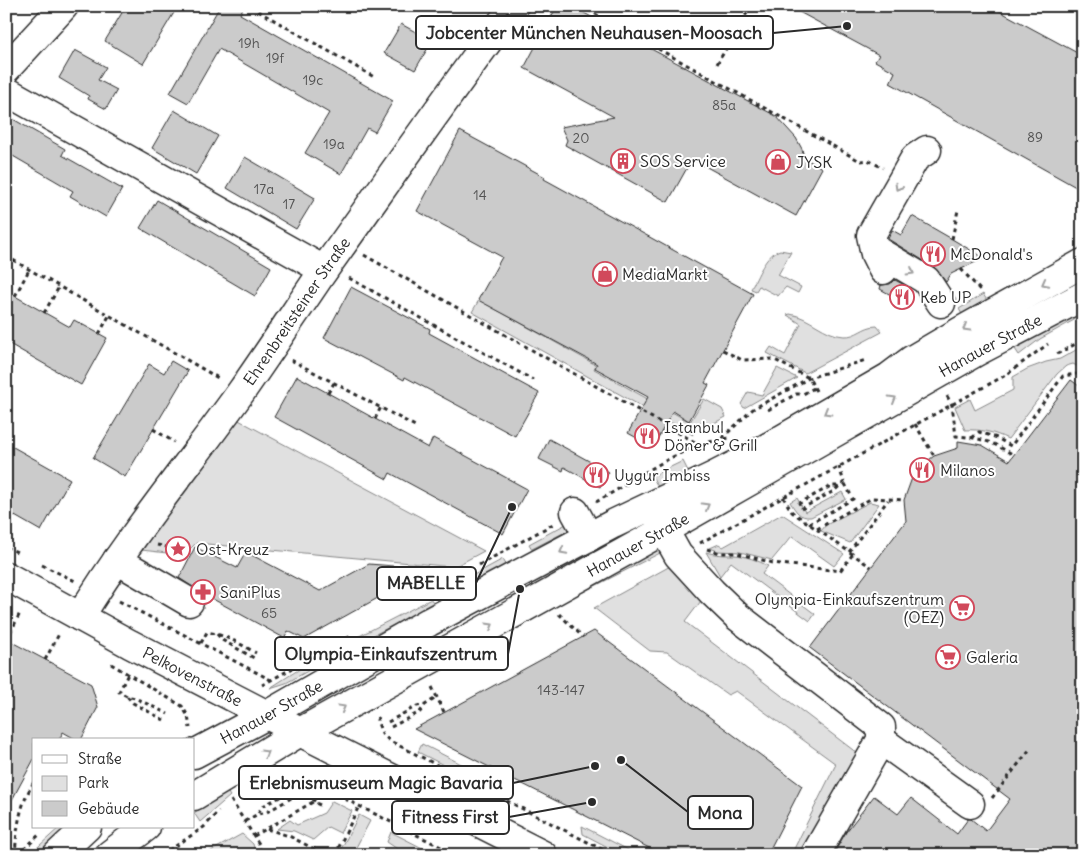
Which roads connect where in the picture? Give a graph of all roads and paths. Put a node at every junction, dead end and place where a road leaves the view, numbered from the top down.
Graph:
1 (64, 6) edge
2 (514, 6) edge
3 (581, 6) edge
4 (751, 6) edge
5 (258, 11) dead end
6 (717, 64) dead end
7 (6, 69) edge
8 (374, 77) dead end
9 (6, 91) edge
10 (927, 150) dead end
11 (903, 178) junction
12 (958, 210) dead end
13 (952, 239) dead end
14 (344, 244) junction
15 (6, 256) edge
16 (1083, 263) edge
17 (962, 269) dead end
18 (30, 270) junction
19 (334, 273) junction
20 (59, 287) junction
21 (980, 291) dead end
22 (15, 296) dead end
23 (1083, 296) edge
24 (941, 302) dead end
25 (44, 313) dead end
26 (109, 316) junction
27 (99, 334) dead end
28 (1054, 340) dead end
29 (1083, 340) edge
30 (723, 350) dead end
31 (1057, 354) dead end
32 (284, 356) dead end
33 (868, 360) dead end
34 (1083, 373) edge
35 (809, 378) junction
36 (533, 380) dead end
37 (334, 383) junction
38 (814, 388) dead end
39 (241, 391) junction
40 (328, 393) dead end
41 (804, 394) junction
42 (947, 396) dead end
43 (799, 399) dead end
44 (952, 405) junction
45 (381, 408) junction
46 (768, 410) dead end
47 (375, 419) dead end
48 (925, 419) dead end
49 (915, 424) dead end
50 (415, 426) dead end
51 (153, 429) dead end
52 (972, 438) junction
53 (722, 439) dead end
54 (174, 442) dead end
55 (701, 445) dead end
56 (1012, 454) dead end
57 (934, 456) dead end
58 (839, 467) dead end
59 (844, 482) junction
60 (838, 486) junction
61 (783, 497) dead end
62 (888, 500) junction
63 (904, 500) dead end
64 (798, 504) dead end
65 (653, 505) junction
66 (801, 509) dead end
67 (575, 512) dead end
68 (809, 524) junction
69 (817, 529) junction
70 (664, 530) junction
71 (589, 537) junction
72 (697, 544) dead end
73 (6, 547) edge
74 (851, 553) junction
75 (117, 560) junction
76 (40, 564) dead end
77 (15, 566) edge
78 (871, 567) dead end
79 (97, 589) junction
80 (190, 602) dead end
81 (13, 609) dead end
82 (20, 613) junction
83 (559, 614) dead end
84 (25, 615) dead end
85 (73, 627) junction
86 (52, 630) dead end
87 (58, 634) junction
88 (216, 634) junction
89 (583, 637) dead end
90 (7, 640) edge
91 (200, 644) junction
92 (256, 653) dead end
93 (254, 658) dead end
94 (45, 660) dead end
95 (105, 660) dead end
96 (128, 674) junction
97 (270, 680) dead end
98 (431, 684) dead end
99 (127, 696) junction
100 (436, 698) junction
101 (425, 705) junction
102 (444, 712) dead end
103 (168, 714) dead end
104 (380, 714) dead end
105 (267, 715) junction
106 (164, 720) dead end
107 (388, 722) dead end
108 (391, 727) dead end
109 (300, 732) junction
110 (191, 738) edge
111 (881, 740) junction
112 (195, 741) edge
113 (1030, 750) dead end
114 (287, 768) dead end
115 (32, 786) edge
116 (321, 787) junction
117 (295, 789) dead end
118 (298, 794) dead end
119 (195, 795) edge
120 (231, 799) dead end
121 (313, 802) junction
122 (981, 802) joint
123 (320, 805) dead end
124 (360, 806) junction
125 (258, 814) junction
126 (395, 818) dead end
127 (245, 821) junction
128 (388, 821) junction
129 (86, 828) edge
130 (145, 828) edge
131 (267, 829) junction
132 (42, 833) dead end
133 (254, 836) junction
134 (16, 855) edge
135 (57, 855) edge
136 (108, 855) edge
137 (261, 855) edge
138 (326, 855) edge
139 (335, 855) edge
140 (457, 855) edge
141 (543, 855) edge
142 (613, 855) edge
143 (815, 855) edge

1 - 7 main road
2 - 14 main road, Ehrenbreitsteiner Straße
3 - 11 path
4 - 6 path
5 - 8 path
9 - 19 main road
10 - 11 main road
11 -> 24 main road
12 - 13 path
14 - 19 main road, Ehrenbreitsteiner Straße
14 - 55 path
15 - 18 path
16 -> 65 main road, Hanauer Straße
17 - 21 path
18 - 20 path
18 - 22 path
19 - 36 path
19 - 39 main road, Ehrenbreitsteiner Straße
20 - 25 path
20 - 26 path
70 -> 23 main road, Hanauer Straße
26 - 27 path
26 - 39 path
28 - 44 path
29 - 31 path
30 - 35 path
32 - 37 path
33 - 35 path
34 - 52 path
35 - 53 path
37 - 40 path
37 - 45 path
38 - 41 path
39 - 75 main road, Ehrenbreitsteiner Straße
41 - 43 path
41 - 46 path
42 - 44 path
44 - 48 path
44 - 52 path
45 - 47 path
45 - 50 path
49 - 57 path
51 - 54 path
52 - 56 path
58 - 59 path
59 - 60 path
59 - 68 path
60 - 64 path
60 - 66 path
61 - 68 path
62 - 63 path
62 - 69 path
62 - 74 path
65 - 70 main road
65 - 71 main road, Hanauer Straße
67 - 71 main road
68 - 69 path
69 - 74 path
109 -> 70 main road, Hanauer Straße
70 - 111 main road
71 -> 105 main road, Hanauer Straße
72 - 74 path
73 - 77 path
74 - 78 path
75 - 79 main road, Ehrenbreitsteiner Straße
75 - 80 main road
76 - 79 path
77 - 85 main road, Pelkovenstraße
79 - 85 main road, Ehrenbreitsteiner Straße
79 - 91 path
81 - 82 path
82 - 84 path
82 - 90 path
83 - 89 path
85 - 87 path
85 - 105 main road, Pelkovenstraße
86 - 87 path
87 - 94 path
88 - 91 path
88 - 92 path
88 - 93 path
91 - 97 path
95 - 96 path
96 - 99 path
96 - 110 path
98 - 100 path
99 - 103 path
99 - 106 path
100 - 101 path
100 - 102 path
101 - 107 path
101 - 108 path
104 - 142 path
105 - 109 main road, Pelkovenstraße
105 - 112 main road, Hanauer Straße
119 -> 109 main road, Hanauer Straße
109 - 141 main road, Pelkovenstraße
111 - 122 main road
111 - 143 main road
113 - 122 path
114 - 116 path
115 - 134 path
116 - 121 path
116 - 124 path
117 - 125 path
118 - 125 path
120 - 127 path
121 - 123 path
121 - 131 path
124 - 128 path
124 - 139 path
125 - 127 path
126 - 128 path
127 - 133 path
128 - 140 path
129 - 135 main road
130 - 136 main road
131 - 133 path
131 - 138 path
132 - 134 path
133 - 137 path

